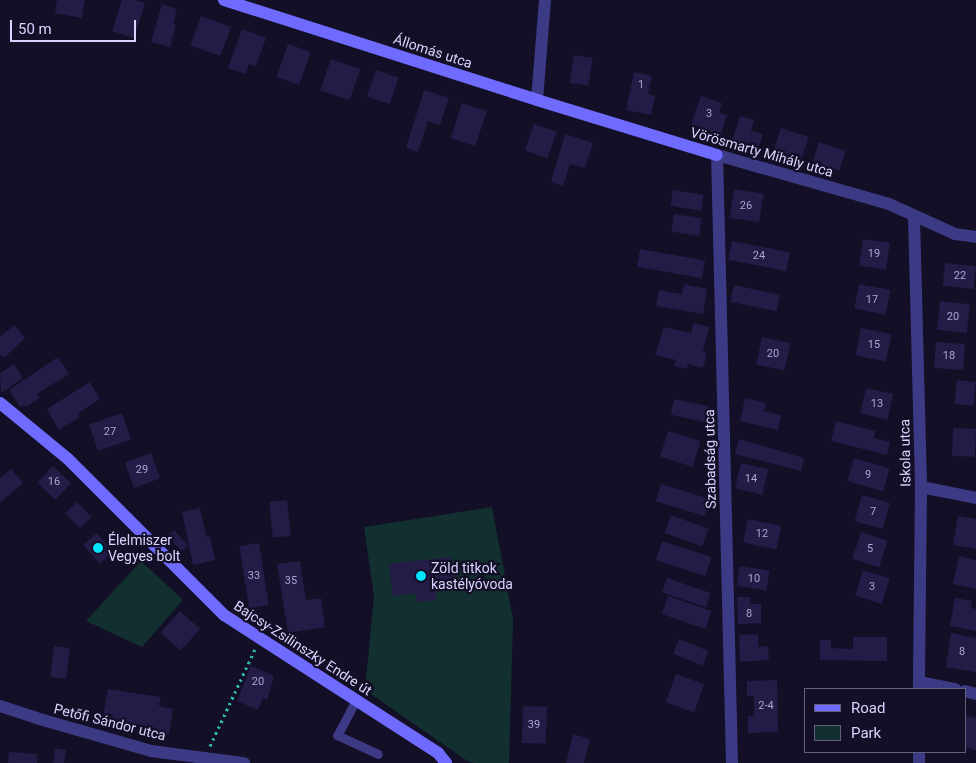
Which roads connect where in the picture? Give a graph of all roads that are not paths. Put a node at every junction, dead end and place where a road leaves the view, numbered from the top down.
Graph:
1 (224, 0) edge
2 (545, 0) edge
3 (537, 100) junction
4 (717, 155) junction
5 (914, 217) junction
6 (976, 237) edge
7 (0, 402) edge
8 (920, 487) junction
9 (976, 498) edge
10 (919, 686) edge
11 (943, 688) edge
12 (356, 700) junction
13 (0, 706) edge
14 (378, 754) dead end
15 (244, 763) edge
16 (446, 763) edge
17 (732, 763) edge

1 - 3 main road, Állomás utca
2 - 3 street
3 - 4 main road, Vörösmarty Mihály utca
4 - 5 street, Vörösmarty Mihály utca
4 - 17 street, Szabadság utca
5 - 6 street, Vörösmarty Mihály utca
5 - 8 street, Iskola utca
7 - 12 main road, Bajcsy-Zsilinszky Endre út
8 - 9 street
8 - 10 street, Iskola utca
10 - 11 street
12 - 14 lane
12 - 16 main road, Bajcsy-Zsilinszky Endre út
13 - 15 street, Petőfi Sándor utca

